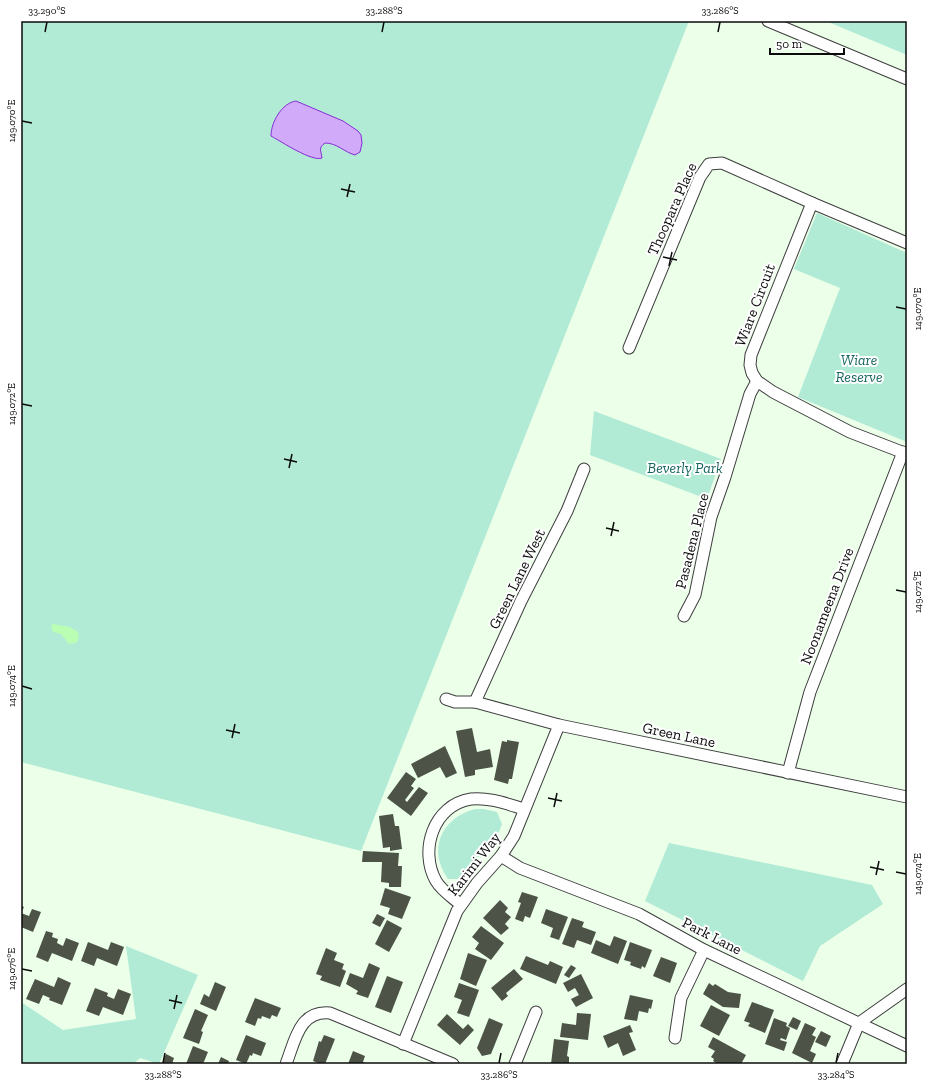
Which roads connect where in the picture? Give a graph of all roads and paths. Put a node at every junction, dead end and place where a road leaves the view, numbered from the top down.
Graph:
1 (768, 21) edge
2 (907, 79) edge
3 (812, 203) junction
4 (907, 243) edge
5 (629, 348) dead end
6 (758, 381) junction
7 (905, 453) edge
8 (584, 469) dead end
9 (684, 616) dead end
10 (446, 699) dead end
11 (475, 702) junction
12 (559, 725) junction
13 (788, 773) junction
14 (907, 797) edge
15 (524, 809) junction
16 (501, 856) junction
17 (460, 904) junction
18 (704, 950) junction
19 (907, 989) edge
20 (536, 1012) dead end
21 (859, 1023) junction
22 (675, 1038) dead end
23 (403, 1044) junction
24 (907, 1046) edge
25 (286, 1064) edge
26 (453, 1064) edge
27 (515, 1064) edge
28 (842, 1064) edge

1 - 2 street
3 - 4 street
3 - 5 street, Thoopara Place
3 - 6 street, Wiare Circuit
6 - 7 street
6 - 9 street, Pasadena Place
7 - 13 street, Noonameena Drive
8 - 11 street, Green Lane West
10 - 11 street, Green Lane
11 - 12 street, Green Lane
12 - 13 street, Green Lane
12 - 15 street, Karimi Way
13 - 14 street, Green Lane
15 - 16 street, Karimi Way
15 - 17 street
16 - 17 street, Karimi Way
16 - 18 street, Park Lane
17 - 23 street, Karimi Way
18 - 21 street, Park Lane
18 - 22 street
19 - 21 street
20 - 27 street
21 - 24 street, Park Lane
21 - 28 street
23 - 25 street
23 - 26 street

